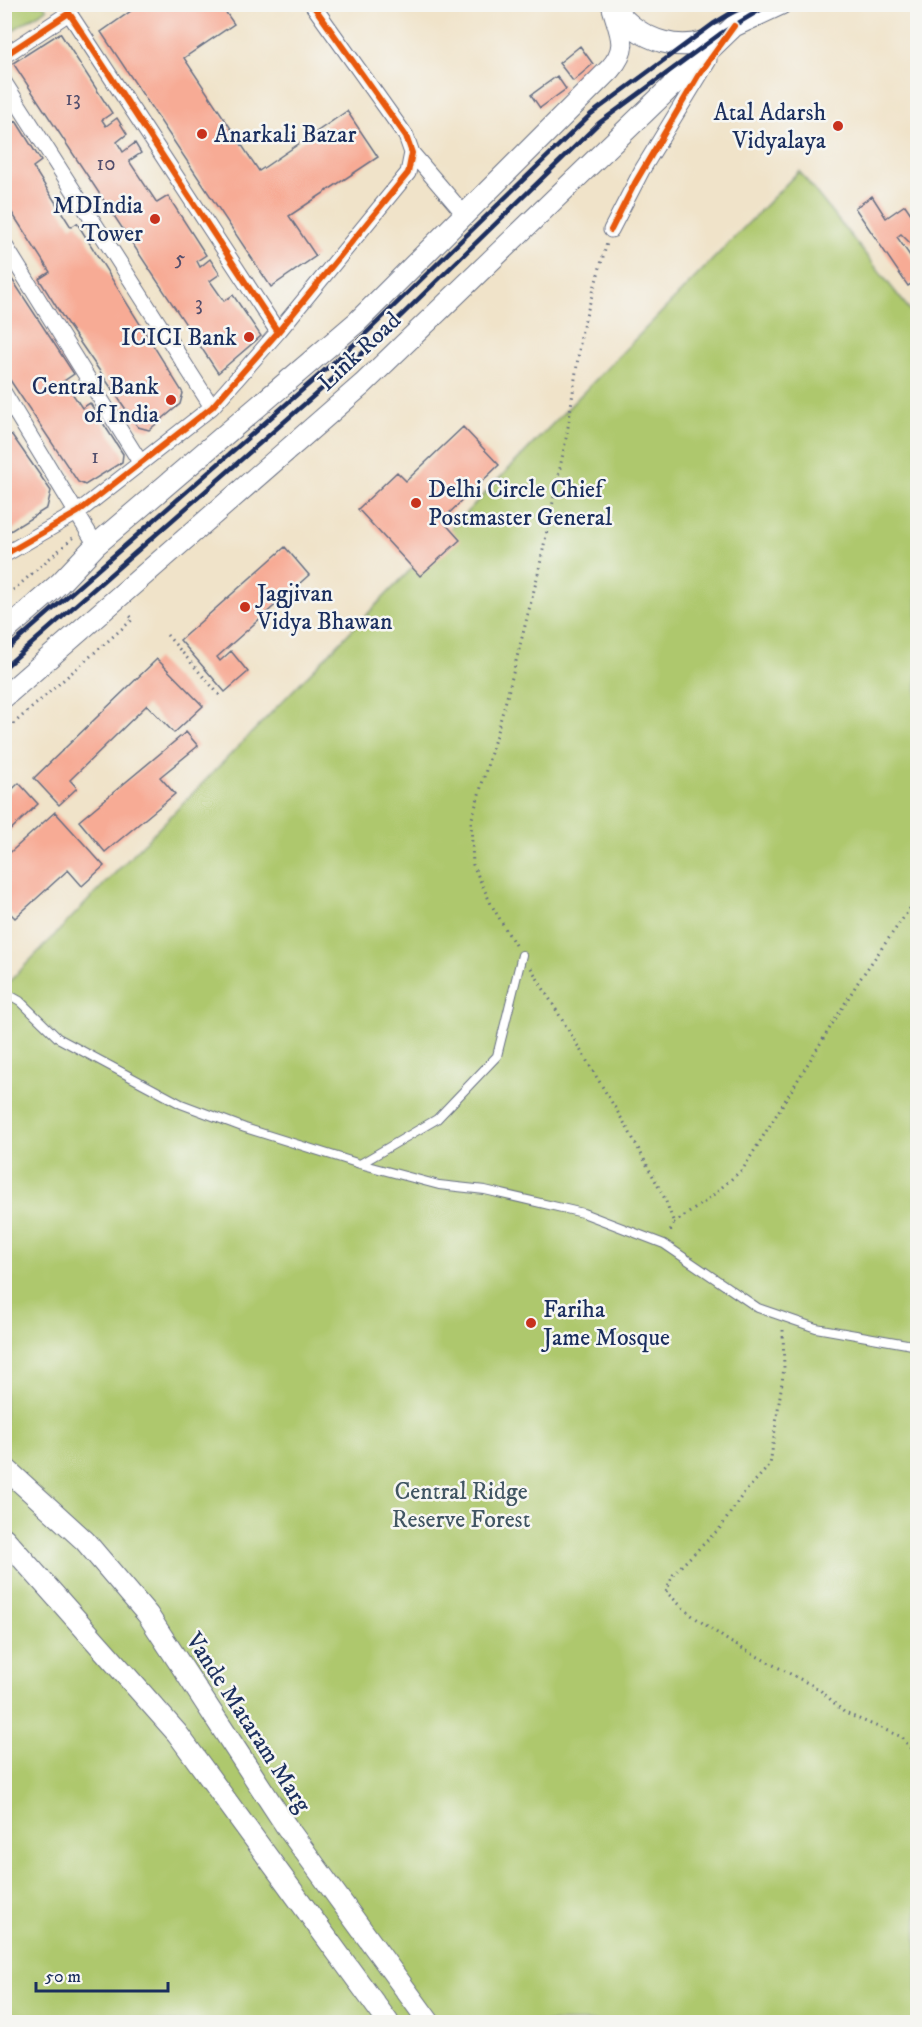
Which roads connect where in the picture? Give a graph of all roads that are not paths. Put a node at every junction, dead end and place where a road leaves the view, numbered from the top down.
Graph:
1 (312, 4) edge
2 (612, 4) edge
3 (757, 4) edge
4 (781, 4) edge
5 (66, 9) edge
6 (734, 26) junction
7 (4, 56) edge
8 (4, 82) edge
9 (412, 153) junction
10 (464, 214) junction
11 (611, 230) road end
12 (4, 244) edge
13 (279, 332) junction
14 (4, 393) edge
15 (213, 407) junction
16 (10, 414) edge
17 (140, 462) junction
18 (78, 513) junction
19 (96, 545) junction
20 (4, 555) edge
21 (4, 632) edge
22 (4, 698) edge
23 (522, 955) road end
24 (4, 992) edge
25 (360, 1164) junction
26 (918, 1346) edge
27 (4, 1467) edge
28 (4, 1538) edge
29 (388, 2022) edge
30 (429, 2022) edge

1 - 9 street
2 - 6 main road
2 - 10 main road, Link Road
3 - 6 main road
4 - 6 main road
5 - 7 street
5 - 13 street
6 - 11 street
6 - 22 main road, Link Road
8 - 15 street
9 - 10 street
9 - 13 street
10 - 19 main road, Link Road
12 - 17 street
13 - 15 street
14 - 16 street
15 - 17 street
16 - 18 street
17 - 18 street
18 - 19 street
18 - 20 street
19 - 21 main road, Link Road
23 - 25 lane
24 - 25 lane
25 - 26 lane
27 - 30 main road, Vande Mataram Marg
28 - 29 main road

